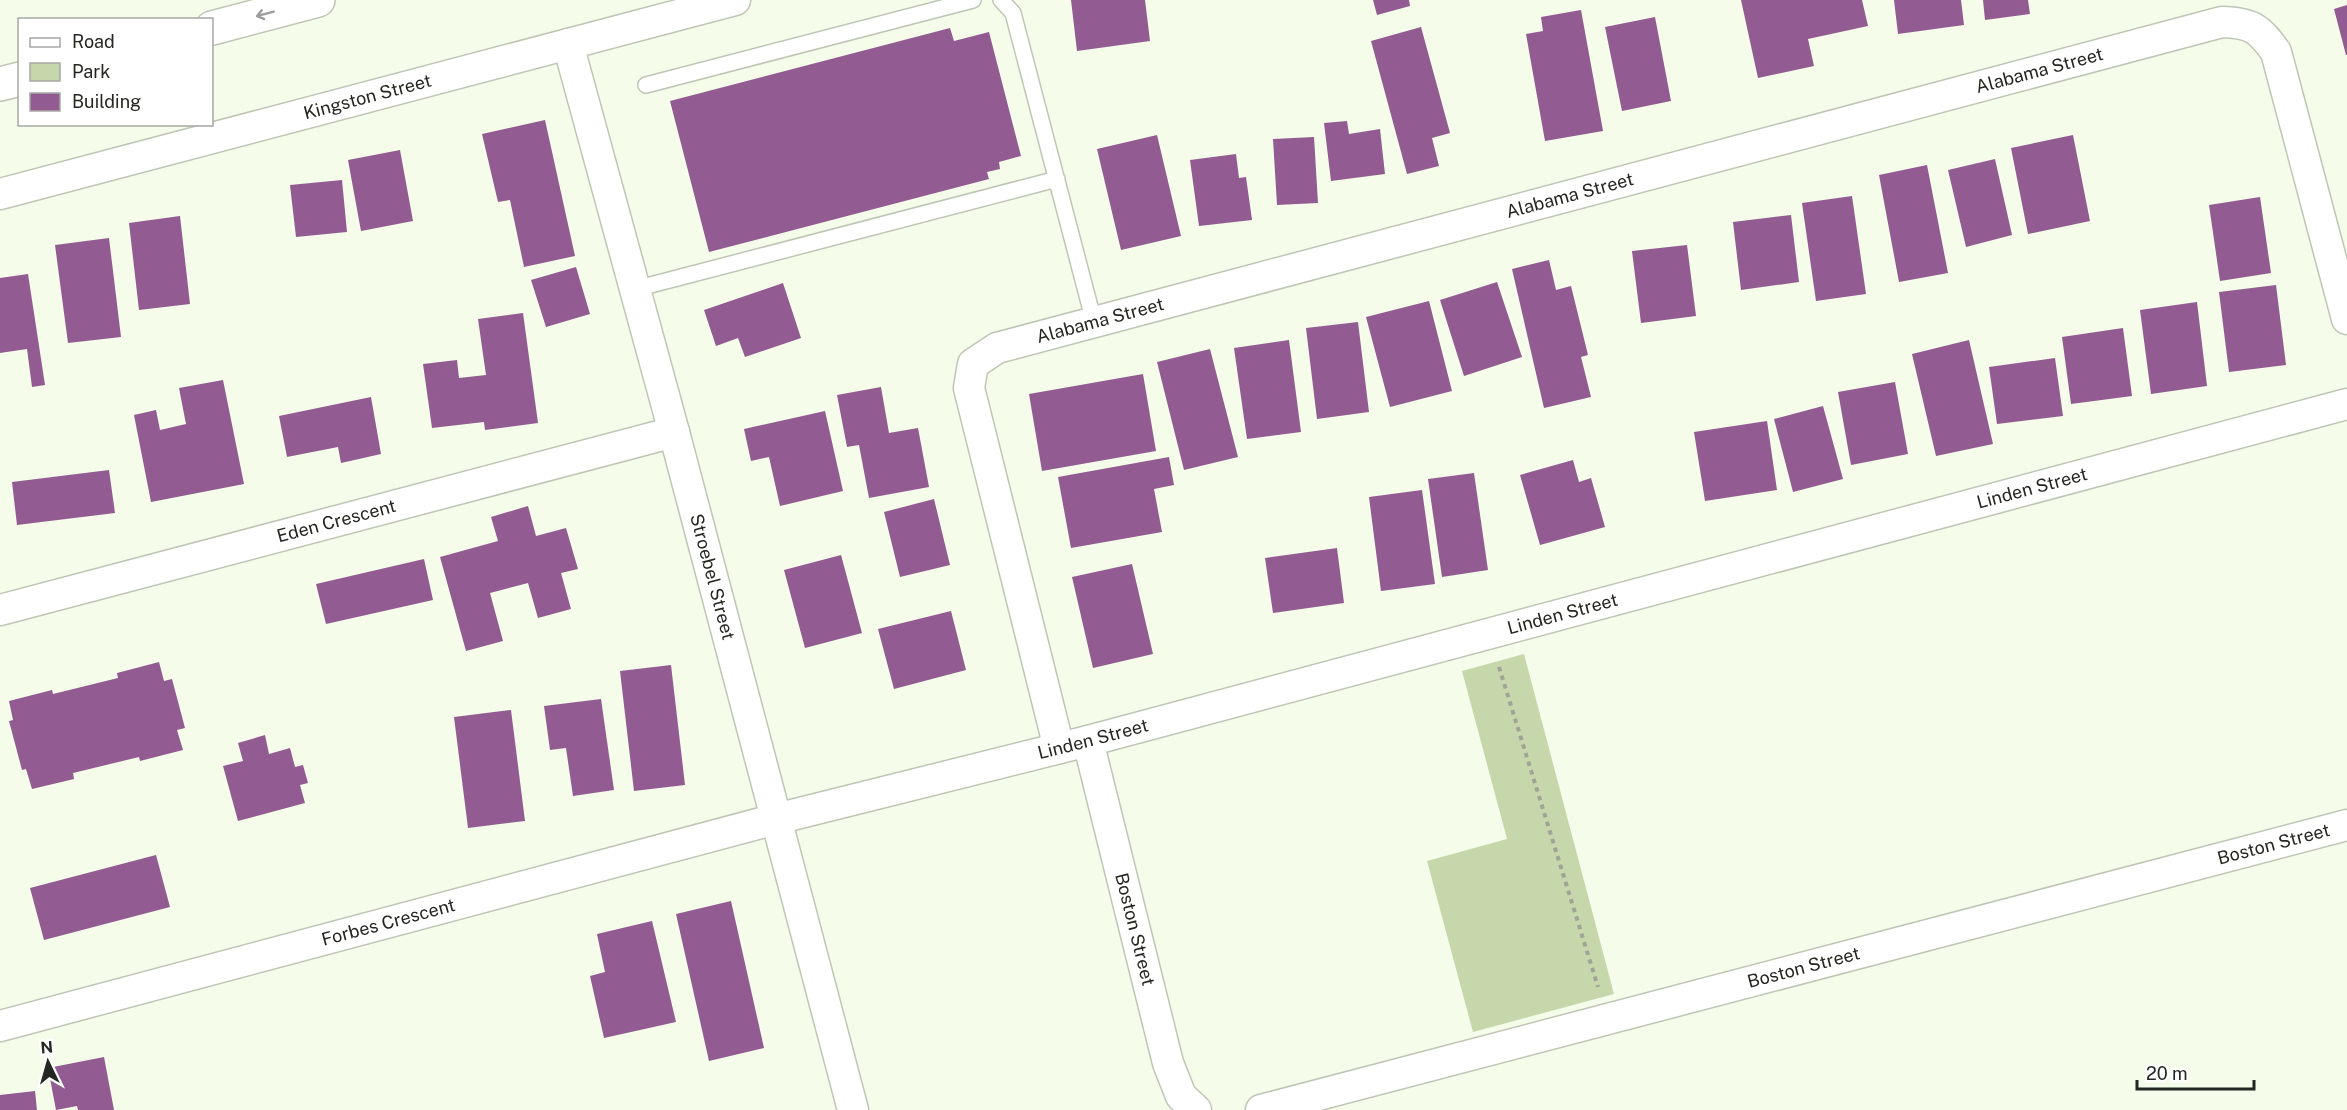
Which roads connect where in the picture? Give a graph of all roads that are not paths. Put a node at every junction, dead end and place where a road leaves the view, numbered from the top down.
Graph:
1 (318, 0) edge
2 (735, 0) edge
3 (973, 0) edge
4 (1001, 0) edge
5 (213, 28) edge
6 (568, 44) junction
7 (18, 80) edge
8 (0, 84) edge
9 (646, 85) dead end
10 (1057, 179) junction
11 (0, 194) edge
12 (635, 289) junction
13 (2347, 319) edge
14 (1094, 322) junction
15 (2347, 404) edge
16 (674, 432) junction
17 (0, 610) edge
18 (1088, 741) junction
19 (1059, 748) junction
20 (776, 819) junction
21 (2347, 825) edge
22 (0, 1026) edge
23 (853, 1110) edge
24 (1196, 1110) edge
25 (1261, 1110) edge

1 -> 5 main road
2 - 6 street, Kingston Street
3 - 9 lane
4 - 10 lane
6 - 11 street, Kingston Street
6 - 12 street, Stroebel Street
7 - 8 main road
10 - 12 lane
10 - 14 lane
12 - 16 street, Stroebel Street
13 - 14 street, Alabama Street
14 - 19 street, Alabama Street
15 - 18 street, Linden Street
16 - 17 street, Eden Crescent
16 - 20 street, Stroebel Street
18 - 19 street, Linden Street
18 - 24 street, Boston Street
19 - 20 street, Linden Street
20 - 22 street, Forbes Crescent
20 - 23 street, Stroebel Street
21 - 25 street, Boston Street

